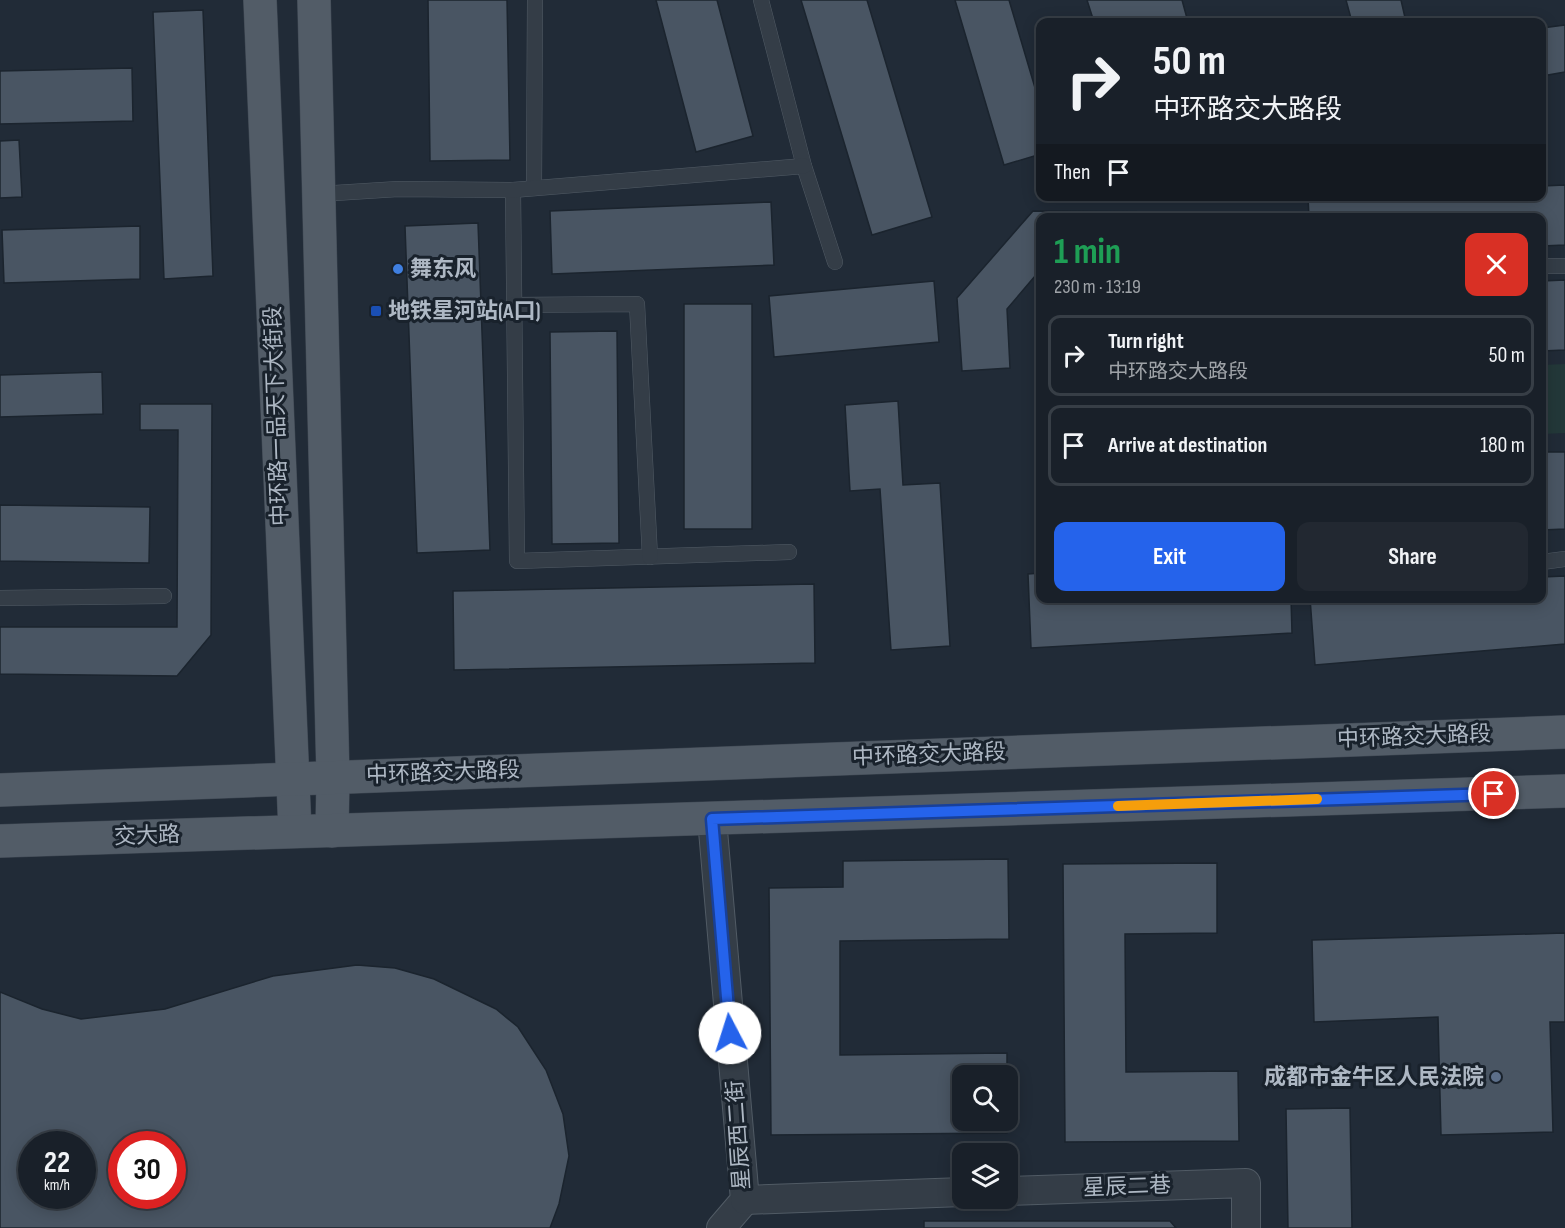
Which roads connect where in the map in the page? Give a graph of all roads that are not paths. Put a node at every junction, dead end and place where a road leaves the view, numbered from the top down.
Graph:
1 (260, 0) edge
2 (314, 0) edge
3 (535, 0) edge
4 (761, 0) edge
5 (804, 166) junction
6 (534, 188) junction
7 (513, 190) junction
8 (319, 194) junction
9 (835, 262) dead end
10 (1546, 266) edge
11 (1565, 266) edge
12 (514, 305) junction
13 (789, 552) dead end
14 (650, 557) junction
15 (1565, 560) edge
16 (1546, 562) edge
17 (164, 596) dead end
18 (0, 598) edge
19 (1565, 732) edge
20 (333, 777) junction
21 (292, 779) junction
22 (0, 790) edge
23 (1565, 791) edge
24 (712, 819) junction
25 (295, 831) junction
26 (332, 831) junction
27 (0, 841) edge
28 (1018, 1191) edge
29 (952, 1192) edge
30 (745, 1200) junction
31 (721, 1228) edge
32 (1246, 1228) edge

1 - 21 main road, 中环路一品天下大街段
2 - 8 main road, 中环路一品天下大街段
3 - 6 lane
4 - 5 lane
5 - 6 lane
5 - 9 lane
6 - 7 lane
7 - 8 lane
7 - 12 lane
8 - 20 main road, 中环路一品天下大街段
10 - 11 lane
12 - 14 lane
12 - 14 lane
13 - 14 lane
15 - 16 lane
17 - 18 lane
19 - 20 main road, 中环路交大路段
20 - 21 main road, 中环路交大路段
20 - 26 main road, 中环路一品天下大街段
21 - 22 main road
21 - 25 main road, 中环路一品天下大街段
23 - 24 main road
24 - 26 main road
24 - 30 street, 星辰西二街
25 - 26 main road
25 - 27 main road, 交大路
28 - 32 street, 星辰二巷
29 - 30 street
30 - 31 street, 星辰西二街

